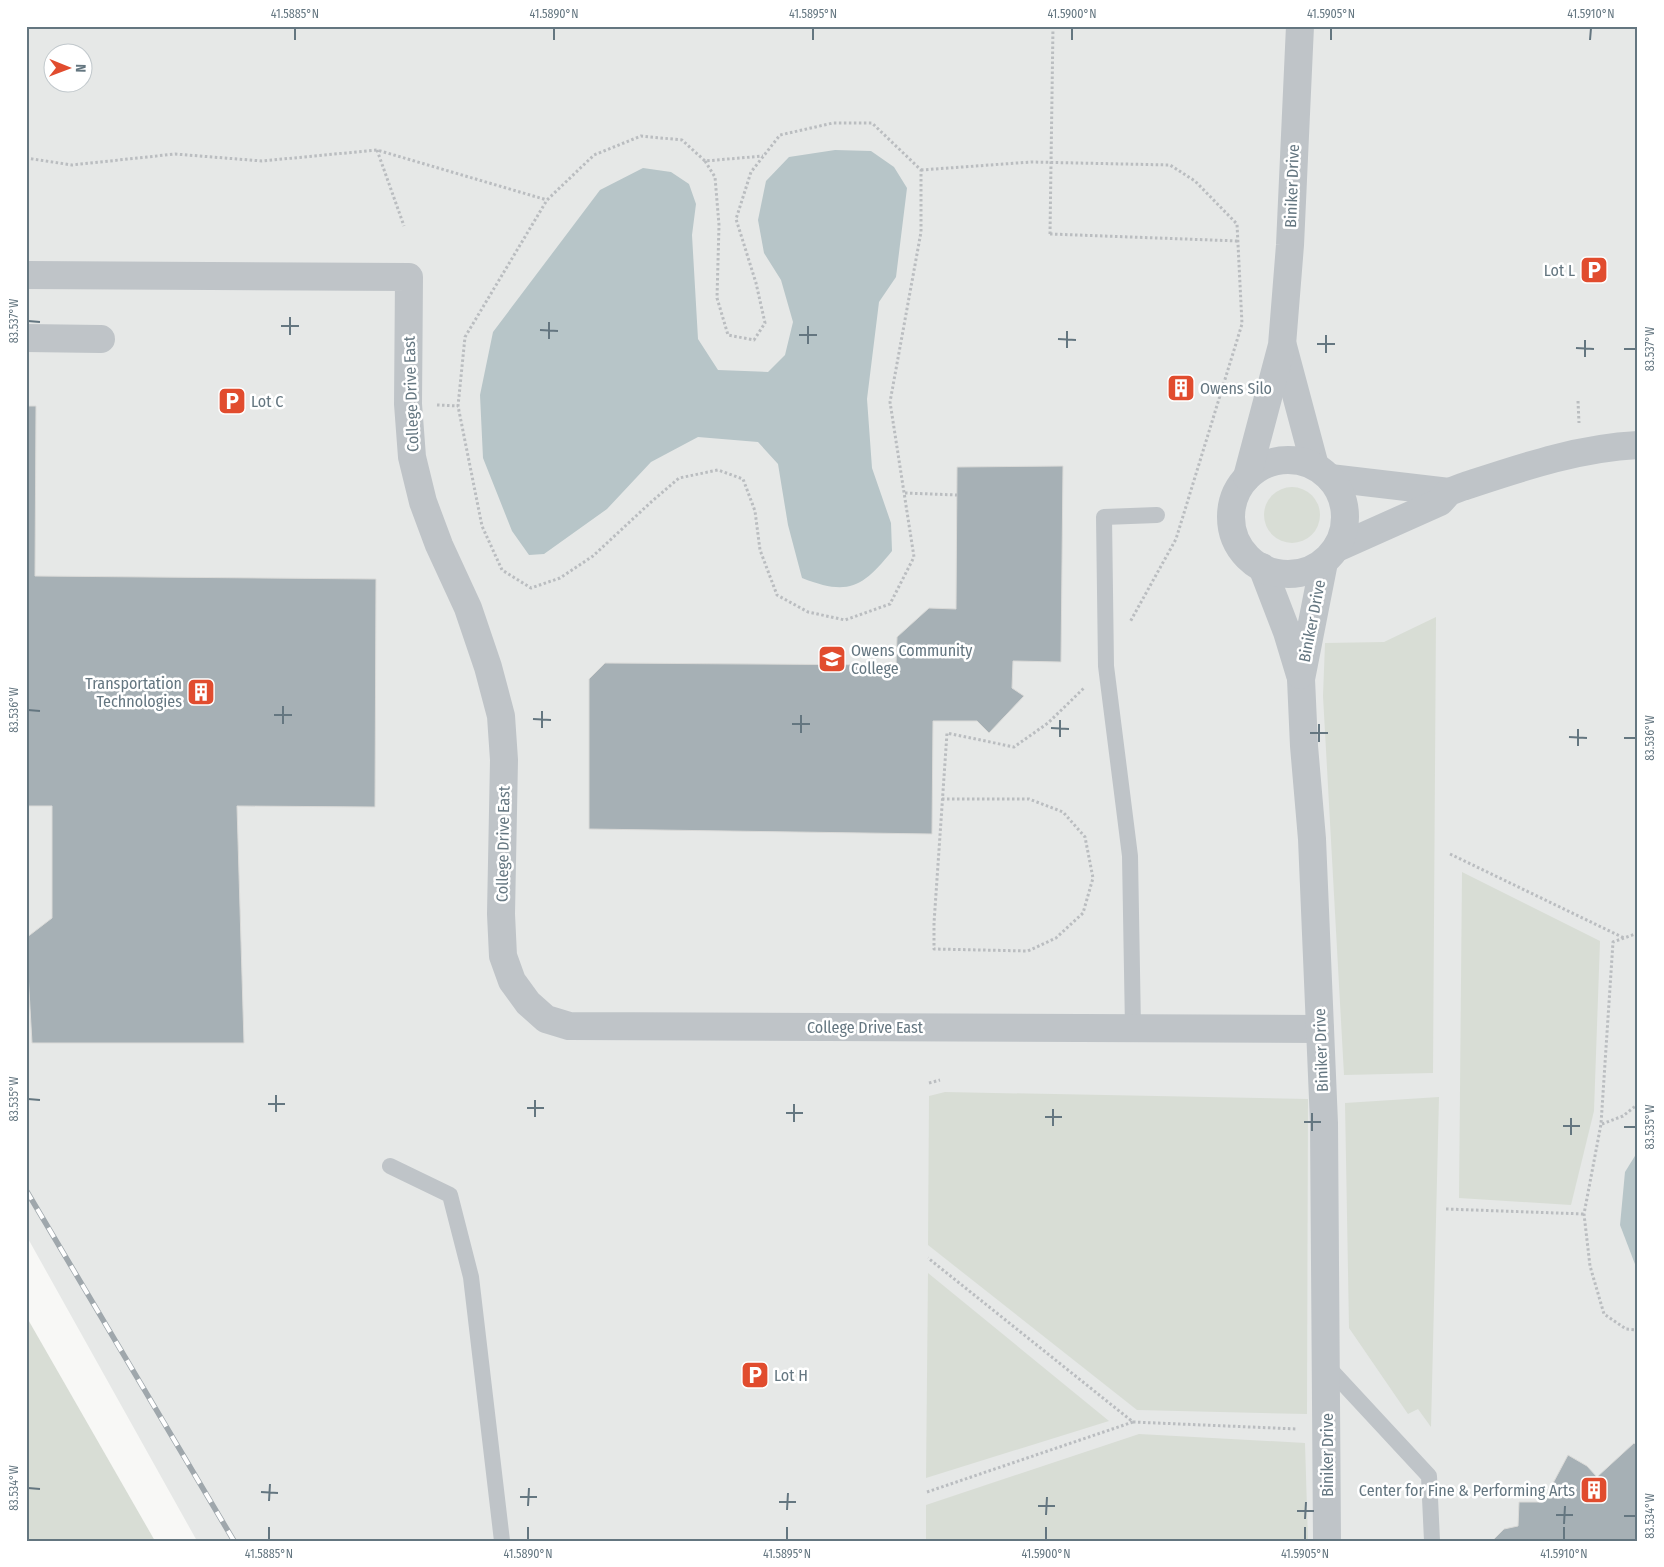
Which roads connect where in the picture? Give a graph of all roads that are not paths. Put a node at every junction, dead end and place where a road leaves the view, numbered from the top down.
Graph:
1 (1300, 26) edge
2 (26, 275) edge
3 (26, 338) edge
4 (100, 339) dead end
5 (1282, 345) junction
6 (1638, 445) edge
7 (1323, 472) junction
8 (1247, 477) junction
9 (1449, 492) junction
10 (1157, 515) dead end
11 (1330, 555) junction
12 (1262, 567) junction
13 (1301, 679) junction
14 (1133, 1028) junction
15 (1320, 1029) junction
16 (390, 1166) dead end
17 (1326, 1365) junction
18 (502, 1541) edge
19 (1327, 1541) edge
20 (1432, 1541) edge

1 - 5 street, Biniker Drive
2 - 14 street, College Drive East
3 - 4 street
5 - 7 street, Biniker Drive
5 - 8 street, Biniker Drive
6 - 9 street
7 - 8 street
7 - 9 street
7 - 11 street
8 - 12 street
9 - 11 street
10 - 14 lane
11 - 12 street
11 - 13 street, Biniker Drive
12 - 13 street, Biniker Drive
13 - 15 street, Biniker Drive
14 - 15 street, College Drive East
15 - 17 street, Biniker Drive
16 - 18 lane
17 - 19 street, Biniker Drive
17 - 20 lane

